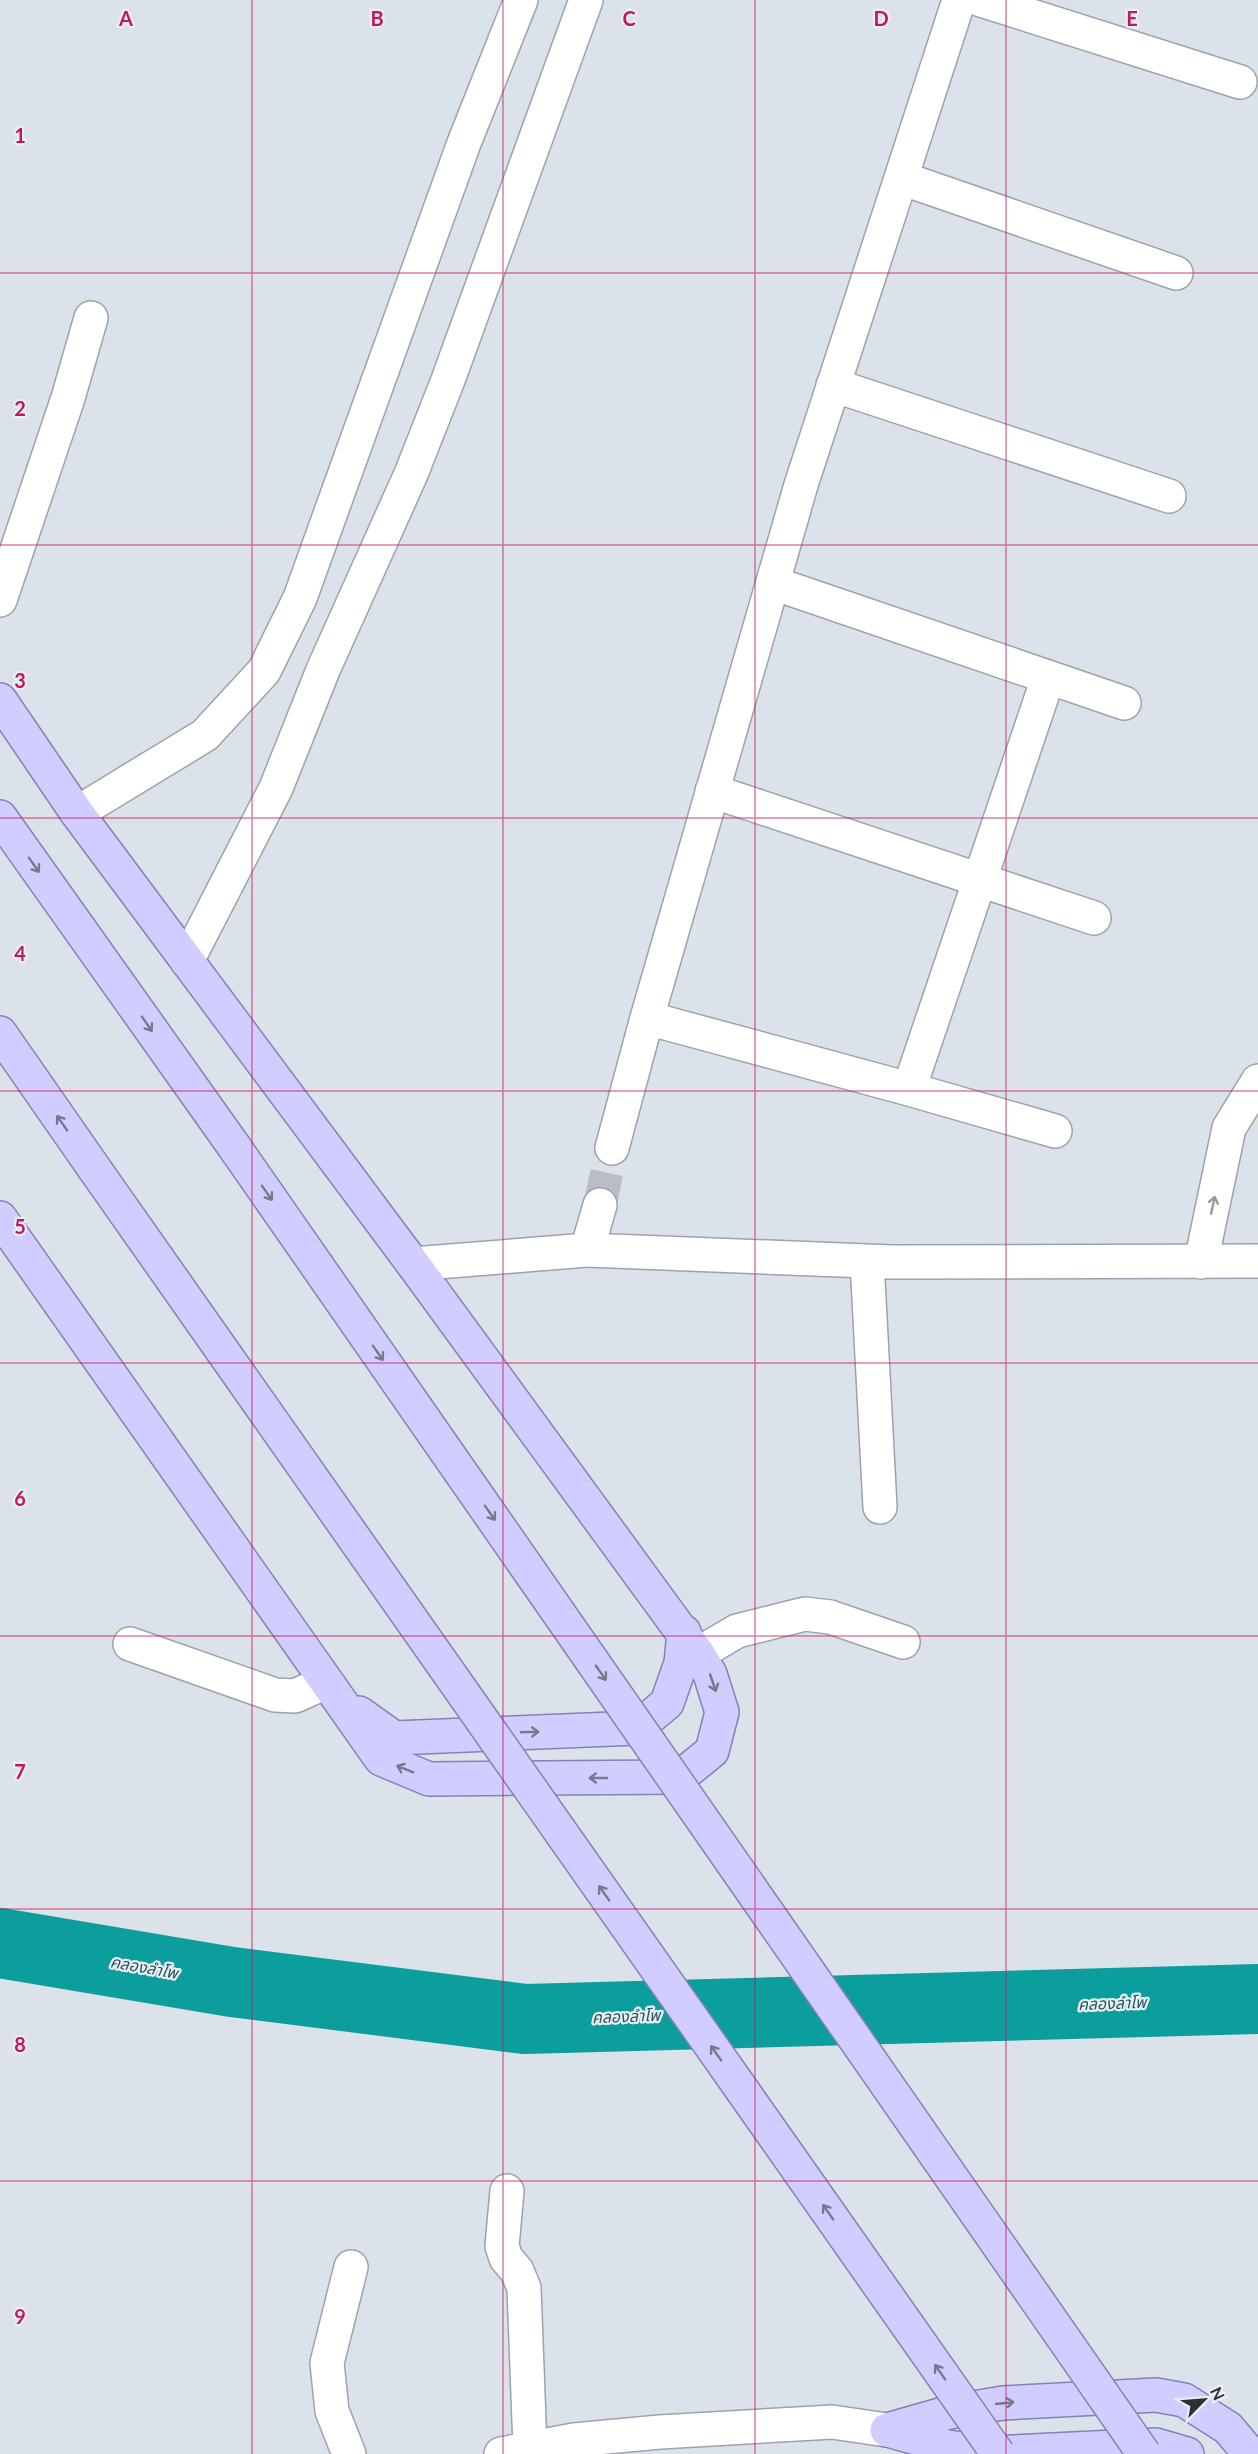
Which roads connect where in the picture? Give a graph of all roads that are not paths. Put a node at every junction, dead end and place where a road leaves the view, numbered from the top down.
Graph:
1 (521, 0) edge
2 (586, 0) edge
3 (959, 0) edge
4 (981, 0) edge
5 (1240, 82) dead end
6 (901, 178) junction
7 (1176, 273) dead end
8 (91, 318) dead end
9 (833, 385) junction
10 (1169, 496) dead end
11 (773, 583) junction
12 (0, 600) edge
13 (1048, 678) junction
14 (0, 700) edge
15 (1124, 703) dead end
16 (712, 791) junction
17 (77, 813) junction
18 (0, 817) edge
19 (981, 880) junction
20 (1094, 918) dead end
21 (187, 961) junction
22 (647, 1018) junction
23 (0, 1033) edge
24 (1258, 1082) edge
25 (909, 1089) junction
26 (1055, 1131) dead end
27 (612, 1148) tunnel mouth
28 (600, 1205) tunnel mouth
29 (0, 1218) edge
30 (587, 1250) junction
31 (1257, 1256) edge
32 (867, 1261) junction
33 (1201, 1262) junction
34 (413, 1264) junction
35 (880, 1507) dead end
36 (903, 1642) dead end
37 (691, 1643) junction
38 (130, 1644) dead end
39 (332, 1690) junction
40 (507, 2191) dead end
41 (351, 2267) dead end
42 (894, 2442) edge
43 (619, 2445) edge
44 (515, 2451) edge
45 (349, 2454) edge
46 (998, 2454) edge
47 (1144, 2454) edge
48 (1187, 2454) edge
49 (1250, 2454) edge

1 - 17 street
2 - 21 street
3 - 6 street
4 - 5 street
6 - 7 street
6 - 9 street
8 - 12 street
9 - 10 street
9 - 11 street
11 - 13 street
11 - 16 street
13 - 15 street
13 - 19 street
14 - 17 main road
16 - 19 street
16 - 22 street
17 - 21 main road
18 -> 47 main road, bridge
19 - 20 street
19 - 25 street
21 - 34 main road
22 - 25 street
22 - 27 street
46 -> 23 main road, bridge
33 -> 24 street
25 - 26 street
28 - 30 street
29 - 39 main road
30 - 32 street
30 - 34 street
31 - 33 street
32 - 33 street
32 - 35 street
34 - 37 main road
36 - 37 street
39 -> 37 main road
37 -> 39 main road
38 - 39 street
40 - 44 street
41 - 45 street
42 - 43 street
42 - 48 main road
42 -> 49 main road
43 - 44 street

